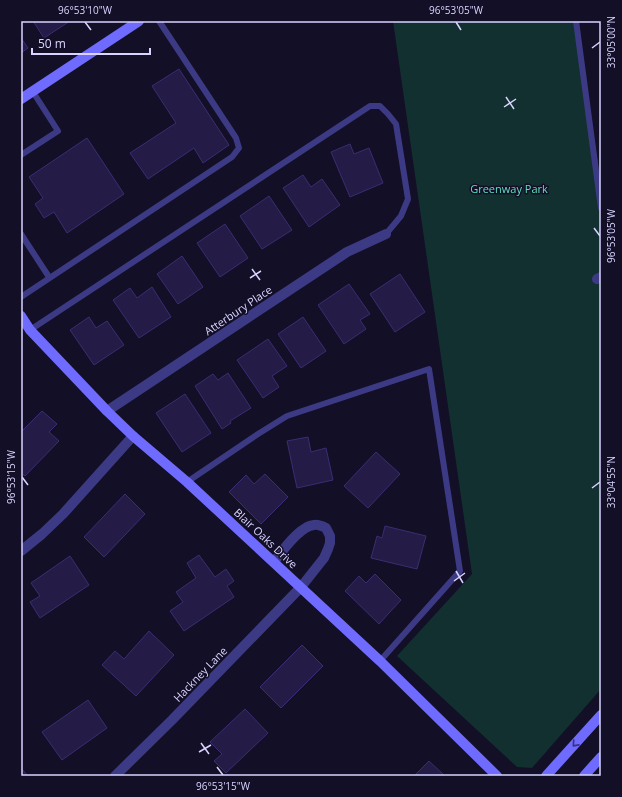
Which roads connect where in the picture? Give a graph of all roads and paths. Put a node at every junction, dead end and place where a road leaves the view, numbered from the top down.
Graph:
1 (139, 21) edge
2 (159, 21) edge
3 (576, 21) edge
4 (33, 92) junction
5 (21, 99) edge
6 (21, 155) edge
7 (601, 208) edge
8 (21, 234) edge
9 (386, 234) joint
10 (49, 277) junction
11 (21, 297) edge
12 (21, 316) edge
13 (30, 330) junction
14 (107, 411) junction
15 (133, 436) junction
16 (187, 482) junction
17 (21, 551) edge
18 (274, 562) junction
19 (301, 587) junction
20 (380, 661) junction
21 (601, 715) edge
22 (601, 757) edge
23 (115, 776) edge
24 (497, 776) edge
25 (546, 776) edge
26 (584, 776) edge

1 - 4 street
2 - 10 lane
3 - 7 lane
4 - 5 street
4 - 6 lane
8 - 10 lane
9 - 13 lane
9 - 14 street, Atterbury Place
10 - 11 lane
12 - 13 street, Blair Oaks Drive
13 - 14 street, Blair Oaks Drive
14 - 15 street, Blair Oaks Drive
15 - 16 street, Blair Oaks Drive
15 - 17 street
16 - 18 street, Blair Oaks Drive
16 - 20 lane
18 - 19 street, Blair Oaks Drive
18 - 19 street, Hackney Lane
19 - 20 street, Blair Oaks Drive
19 - 23 street, Hackney Lane
20 - 24 street, Blair Oaks Drive
21 -> 25 street
22 - 26 street

